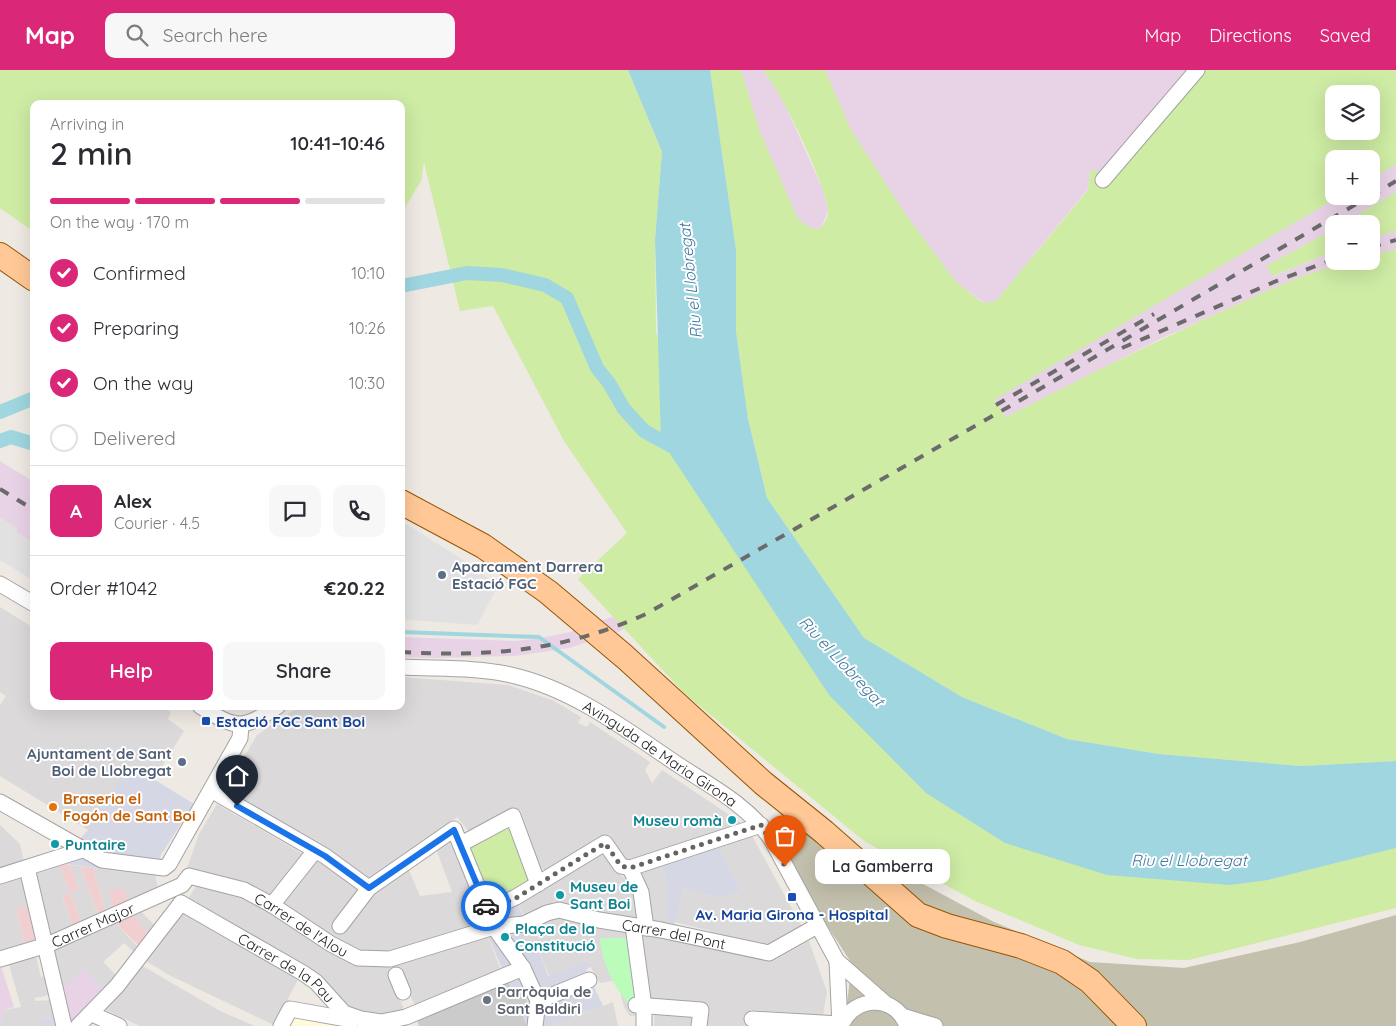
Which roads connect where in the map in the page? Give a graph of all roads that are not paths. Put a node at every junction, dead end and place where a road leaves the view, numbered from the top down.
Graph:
1 (1197, 70) edge
2 (1103, 180) dead end
3 (0, 255) edge
4 (30, 276) edge
5 (405, 504) edge
6 (0, 584) edge
7 (30, 602) edge
8 (405, 667) edge
9 (206, 710) edge
10 (272, 710) edge
11 (241, 726) junction
12 (210, 790) junction
13 (1, 804) edge
14 (761, 825) junction
15 (461, 844) junction
16 (82, 850) junction
17 (314, 852) junction
18 (169, 864) junction
19 (27, 868) junction
20 (630, 868) junction
21 (0, 876) edge
22 (538, 884) junction
23 (182, 885) junction
24 (369, 888) junction
25 (181, 902) junction
26 (272, 905) junction
27 (487, 909) junction
28 (340, 926) dead end
29 (817, 926) junction
30 (639, 927) junction
31 (490, 928) junction
32 (46, 945) junction
33 (0, 959) edge
34 (837, 961) junction
35 (524, 971) junction
36 (396, 975) dead end
37 (589, 980) dead end
38 (404, 992) dead end
39 (538, 1002) junction
40 (886, 1004) junction
41 (640, 1006) junction
42 (92, 1014) junction
43 (406, 1016) edge
44 (752, 1018) dead end
45 (361, 1019) junction
46 (904, 1021) edge
47 (841, 1025) edge
48 (64, 1026) edge
49 (78, 1026) edge
50 (119, 1026) edge
51 (281, 1026) edge
52 (535, 1026) edge
53 (644, 1026) edge
54 (699, 1026) edge
55 (935, 1026) edge
56 (1134, 1026) edge

1 - 2 street
3 - 4 main road
5 - 56 main road
6 - 7 street
8 - 14 street, Avinguda de Maria Girona
9 - 11 street
10 - 11 street
11 - 12 street
12 - 17 street
12 - 18 street
13 - 16 street
14 - 20 street
14 - 29 street, Avinguda de Maria Girona
15 - 22 street
15 - 24 street
15 - 27 street
16 - 18 street
16 - 19 street
17 - 24 street
17 - 26 street
18 - 23 street
19 - 21 street
19 - 32 street
20 - 22 street
20 - 30 street
22 - 27 street
23 - 25 street
23 - 26 street, Carrer de l'Alou
23 - 32 street, Carrer Major
24 - 28 street
25 - 42 street
25 - 45 street, Carrer de la Pau
26 - 31 street, Carrer de l'Alou
27 - 31 street
29 - 30 street, Carrer del Pont
29 - 34 street, Avinguda de Maria Girona
30 - 31 street, Carrer del Pont
30 - 41 street
31 - 35 street
32 - 33 street, Carrer Major
32 - 48 street
34 - 40 street
34 - 47 street
35 - 39 street
35 - 43 street, Carrer de la Pau
36 - 38 street
37 - 39 street
39 - 52 street
40 - 46 street
40 - 47 street
41 - 53 street
41 - 54 street
42 - 49 street
42 - 50 street
43 - 45 street, Carrer de la Pau
44 - 47 street
45 - 51 street
46 - 55 street

